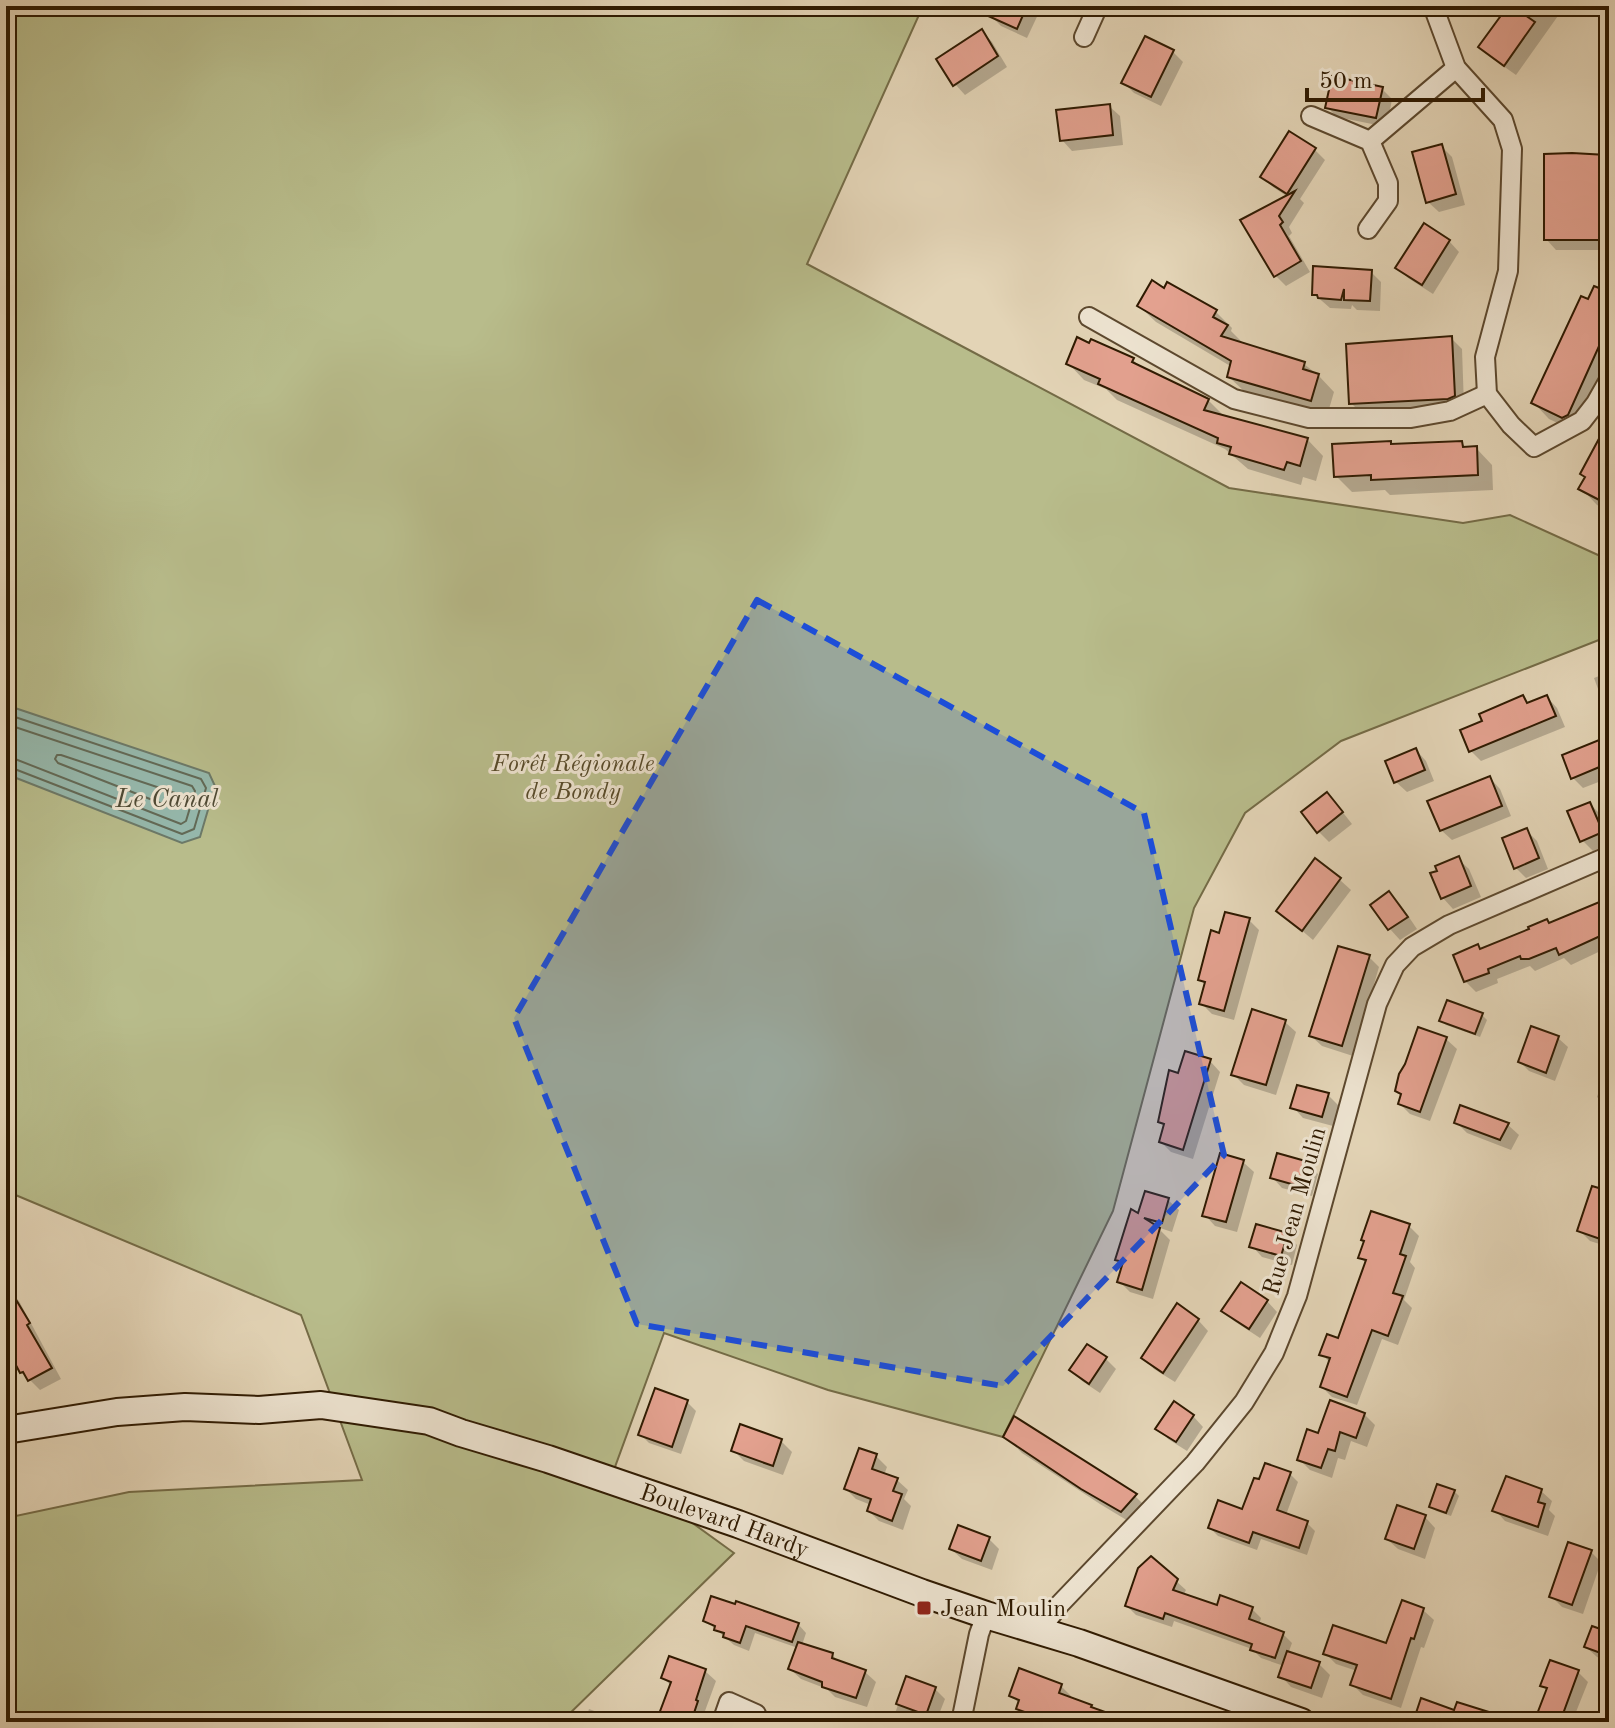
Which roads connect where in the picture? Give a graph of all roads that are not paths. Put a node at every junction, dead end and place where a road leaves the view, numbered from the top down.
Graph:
1 (1101, 6) edge
2 (1436, 7) edge
3 (1084, 37) dead end
4 (1456, 68) junction
5 (1311, 116) dead end
6 (1370, 141) junction
7 (1368, 229) dead end
8 (1089, 317) dead end
9 (1609, 380) edge
10 (1487, 394) junction
11 (1609, 856) edge
12 (9, 1423) edge
13 (986, 1615) junction
14 (1039, 1631) junction
15 (756, 1714) dead end
16 (722, 1722) edge
17 (961, 1722) edge
18 (1301, 1722) edge

1 - 3 street
2 - 4 street
4 - 6 street
4 - 10 street
5 - 6 street
6 - 7 street
8 - 10 street
9 - 10 street
11 - 14 street, Rue Jean Moulin
12 - 13 street, Boulevard Hardy
13 - 14 street, Boulevard Hardy
13 - 17 street
14 - 18 street, Boulevard Hardy
15 - 16 street

